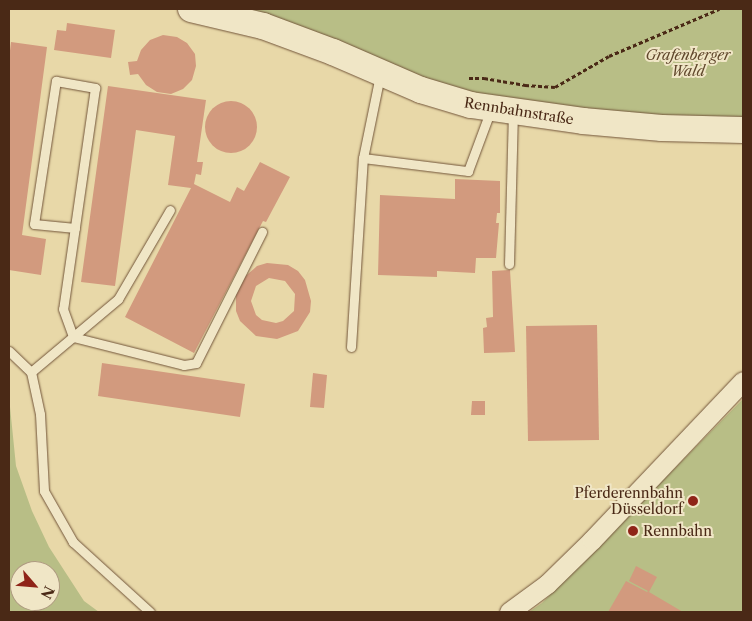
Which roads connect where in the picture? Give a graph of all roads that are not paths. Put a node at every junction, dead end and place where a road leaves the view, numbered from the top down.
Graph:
1 (191, 9) edge
2 (380, 72) junction
3 (502, 111) junction
4 (743, 130) edge
5 (363, 158) junction
6 (170, 210) dead end
7 (75, 228) junction
8 (262, 232) dead end
9 (509, 264) dead end
10 (73, 337) junction
11 (351, 347) dead end
12 (9, 351) edge
13 (31, 372) junction
14 (743, 381) edge
15 (150, 612) edge
16 (510, 612) edge

1 - 2 street, Rennbahnstraße
2 - 3 street, Rennbahnstraße
2 - 5 lane
3 - 4 street, Rennbahnstraße
3 - 5 lane
3 - 9 lane
5 - 11 lane
6 - 10 lane
7 - 7 lane
7 - 10 lane
8 - 10 lane
10 - 13 lane
12 - 13 lane
13 - 15 lane
14 - 16 street

